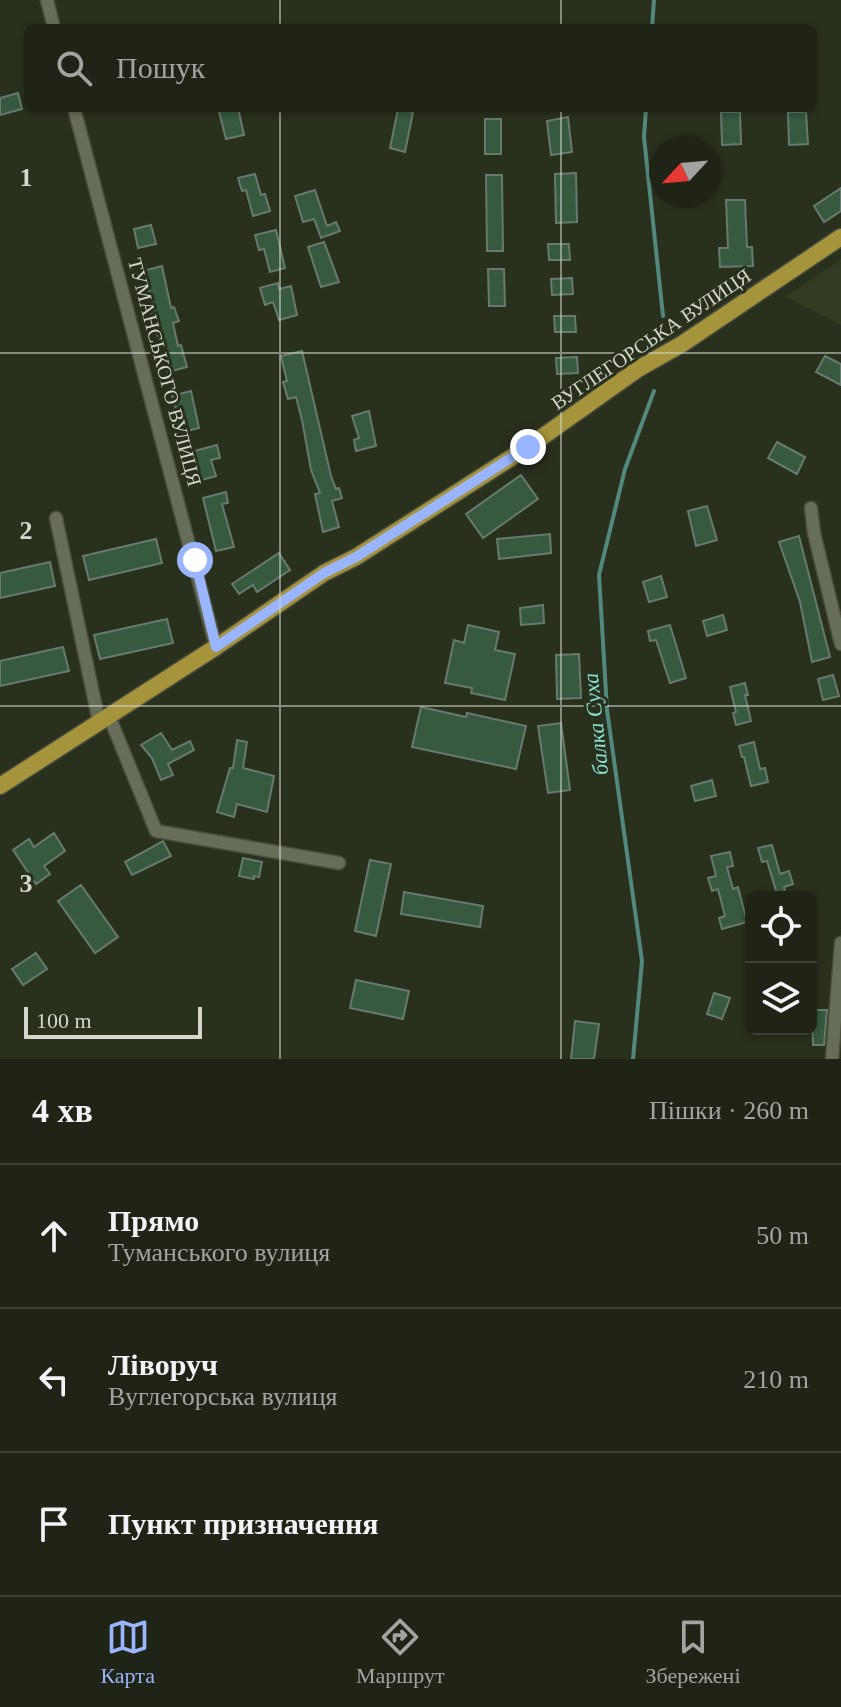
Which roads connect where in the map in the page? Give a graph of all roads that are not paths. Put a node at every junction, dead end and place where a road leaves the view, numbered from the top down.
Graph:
1 (47, 0) edge
2 (53, 24) edge
3 (75, 112) edge
4 (841, 237) edge
5 (811, 508) dead end
6 (56, 518) dead end
7 (841, 644) edge
8 (216, 647) junction
9 (104, 719) junction
10 (0, 786) edge
11 (339, 863) dead end
12 (841, 943) edge
13 (832, 1059) edge

1 - 2 street
3 - 8 street, ТУМАНСЬКОГО ВУЛИЦЯ
4 - 8 main road, ВУГЛЕГОРСЬКА ВУЛИЦЯ
5 - 7 street
6 - 9 street
8 - 9 main road, ВУГЛЕГОРСЬКА ВУЛИЦЯ
9 - 10 main road, ВУГЛЕГОРСЬКА ВУЛИЦЯ
9 - 11 street
12 - 13 street

